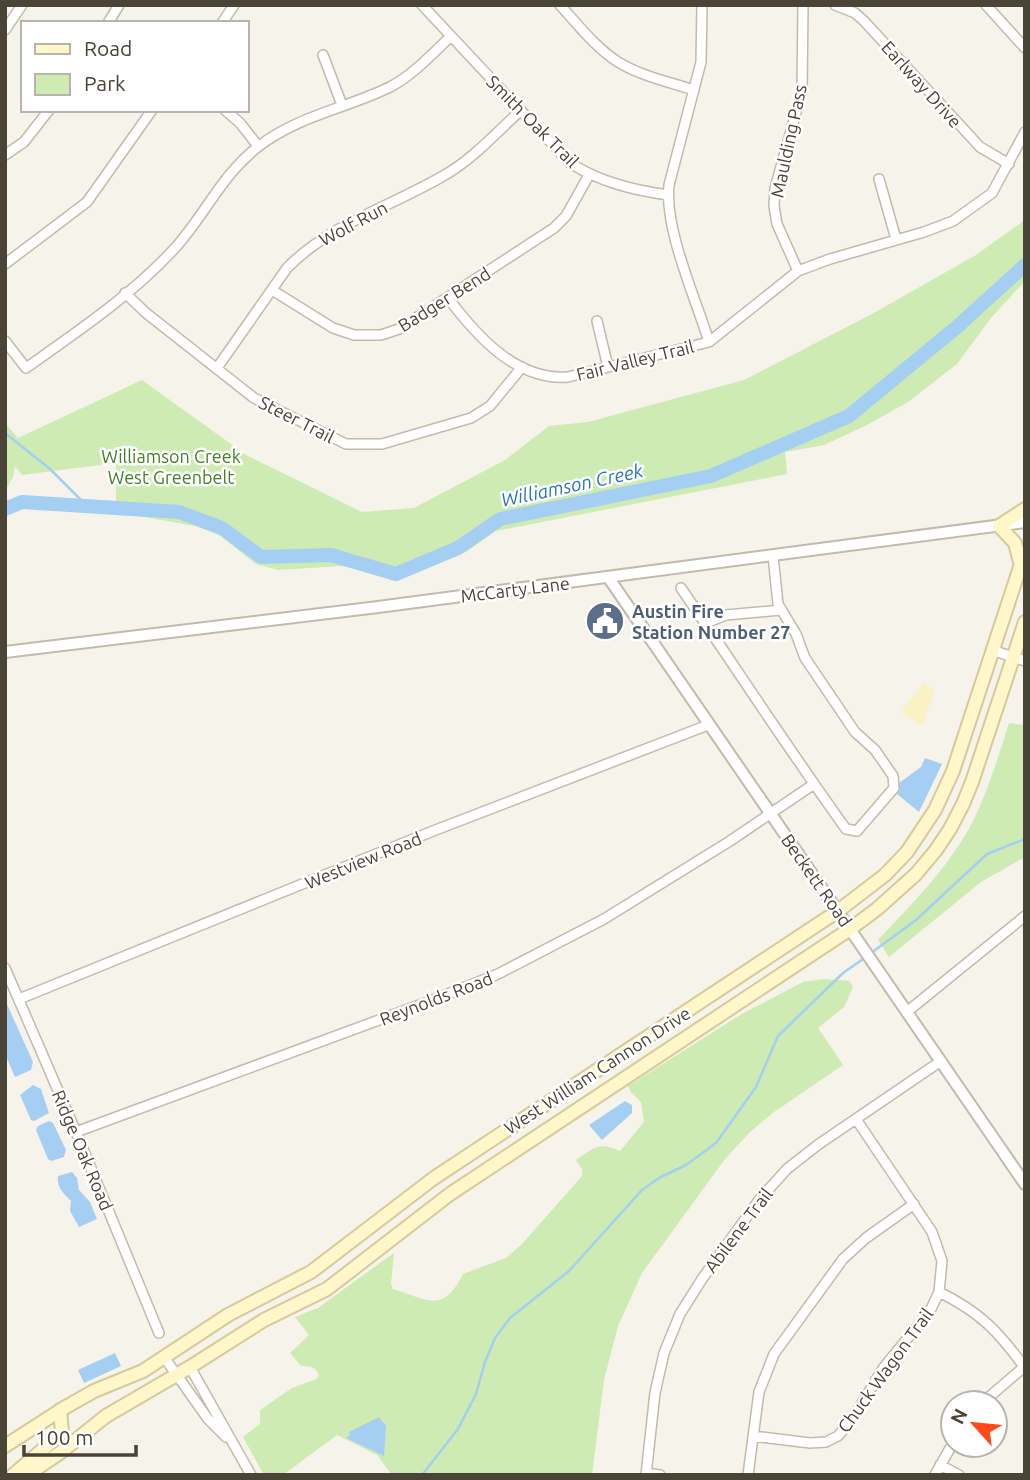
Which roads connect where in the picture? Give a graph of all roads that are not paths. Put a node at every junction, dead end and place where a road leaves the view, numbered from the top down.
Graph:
1 (22, 5) edge
2 (119, 5) edge
3 (234, 5) edge
4 (422, 5) edge
5 (560, 5) edge
6 (702, 5) edge
7 (803, 5) edge
8 (835, 5) edge
9 (986, 5) edge
10 (109, 21) edge
11 (223, 21) edge
12 (5, 30) edge
13 (451, 36) junction
14 (1025, 48) edge
15 (323, 55) dead end
16 (694, 90) junction
17 (342, 105) junction
18 (520, 111) junction
19 (47, 112) edge
20 (151, 112) edge
21 (227, 112) edge
22 (1025, 132) edge
23 (258, 146) junction
24 (5, 155) edge
25 (1009, 164) junction
26 (589, 174) junction
27 (879, 179) dead end
28 (668, 195) junction
29 (896, 240) junction
30 (5, 264) edge
31 (798, 271) junction
32 (272, 289) junction
33 (125, 293) junction
34 (448, 298) junction
35 (597, 321) dead end
36 (5, 341) edge
37 (709, 342) junction
38 (608, 367) junction
39 (522, 368) junction
40 (217, 369) junction
41 (1025, 509) edge
42 (1025, 523) edge
43 (999, 526) junction
44 (1025, 552) edge
45 (775, 556) junction
46 (1020, 568) junction
47 (608, 577) junction
48 (681, 587) dead end
49 (780, 610) junction
50 (1025, 622) edge
51 (706, 623) junction
52 (992, 650) junction
53 (5, 652) edge
54 (1019, 659) edge
55 (708, 724) junction
56 (812, 781) junction
57 (771, 814) junction
58 (838, 911) junction
59 (1025, 916) edge
60 (850, 929) junction
61 (5, 968) edge
62 (19, 999) junction
63 (908, 1012) junction
64 (941, 1060) junction
65 (856, 1119) junction
66 (76, 1132) junction
67 (1024, 1181) edge
68 (914, 1205) junction
69 (939, 1292) junction
70 (159, 1333) dead end
71 (164, 1357) junction
72 (190, 1367) junction
73 (1024, 1368) edge
74 (177, 1375) junction
75 (999, 1389) edge
76 (60, 1410) junction
77 (753, 1436) junction
78 (5, 1446) edge
79 (234, 1446) junction
80 (944, 1459) edge
81 (940, 1465) junction
82 (646, 1474) edge
83 (13, 1475) edge
84 (27, 1475) edge
85 (251, 1475) edge
86 (660, 1475) edge
87 (748, 1475) edge
88 (935, 1475) edge
89 (959, 1475) edge

1 - 12 street
2 - 10 street
3 - 11 street
4 - 13 street, Smith Oak Trail
5 - 16 street
6 - 16 street
7 - 31 street, Maulding Pass
8 - 25 street, Earlway Drive
9 - 14 street
13 - 17 street
13 - 18 street, Smith Oak Trail
15 - 17 street
16 - 28 street
17 - 23 street
18 - 26 street, Smith Oak Trail
18 - 32 street, Wolf Run
19 - 24 street
20 - 30 street
21 - 23 street
22 - 25 street, Fair Valley Trail
23 - 33 street
25 - 29 street, Fair Valley Trail
26 - 28 street, Smith Oak Trail
26 - 34 street, Badger Bend
27 - 29 street
28 - 37 street
29 - 31 street, Fair Valley Trail
31 - 37 street, Fair Valley Trail
32 - 34 street, Badger Bend
32 - 40 street, Wolf Run
33 - 36 street
33 - 40 street, Steer Trail
34 - 39 street, Fair Valley Trail
35 - 38 street
37 - 38 street, Fair Valley Trail
38 - 39 street, Fair Valley Trail
39 - 40 street, Steer Trail
41 - 43 main road
42 - 43 street, McCarty Lane
43 - 45 street, McCarty Lane
43 - 46 main road
44 - 46 main road, West William Cannon Drive
45 - 47 street, McCarty Lane
45 - 49 street
46 - 52 main road, West William Cannon Drive
47 - 53 street, McCarty Lane
47 - 55 street, Beckett Road
48 - 51 street
49 - 51 street
49 - 56 street
50 - 54 main road, West William Cannon Drive
51 - 56 street
52 - 54 street
52 - 58 main road, West William Cannon Drive
54 - 60 main road, West William Cannon Drive
55 - 57 street, Beckett Road
55 - 62 street, Westview Road
56 - 57 street, Reynolds Road
57 - 58 street, Beckett Road
57 - 66 street, Reynolds Road
58 - 60 street, Beckett Road
58 - 71 main road, West William Cannon Drive
59 - 63 street
60 - 63 street, Beckett Road
60 - 72 main road, West William Cannon Drive
61 - 62 street, Ridge Oak Road
62 - 66 street, Ridge Oak Road
63 - 64 street, Beckett Road
64 - 65 street, Abilene Trail
64 - 67 street, Beckett Road
65 - 68 street, Chuck Wagon Trail
65 - 82 street, Abilene Trail
66 - 70 street, Ridge Oak Road
68 - 69 street, Chuck Wagon Trail
68 - 77 street
69 - 73 street
69 - 77 street, Chuck Wagon Trail
71 - 74 street
71 - 76 main road, West William Cannon Drive
72 - 74 main road, West William Cannon Drive
72 - 79 street
73 - 75 street
74 - 79 street
74 - 84 main road, West William Cannon Drive
76 - 78 main road, West William Cannon Drive
76 - 83 main road
77 - 87 street
79 - 85 street
80 - 81 street
81 - 88 street
81 - 89 street
82 - 86 street

